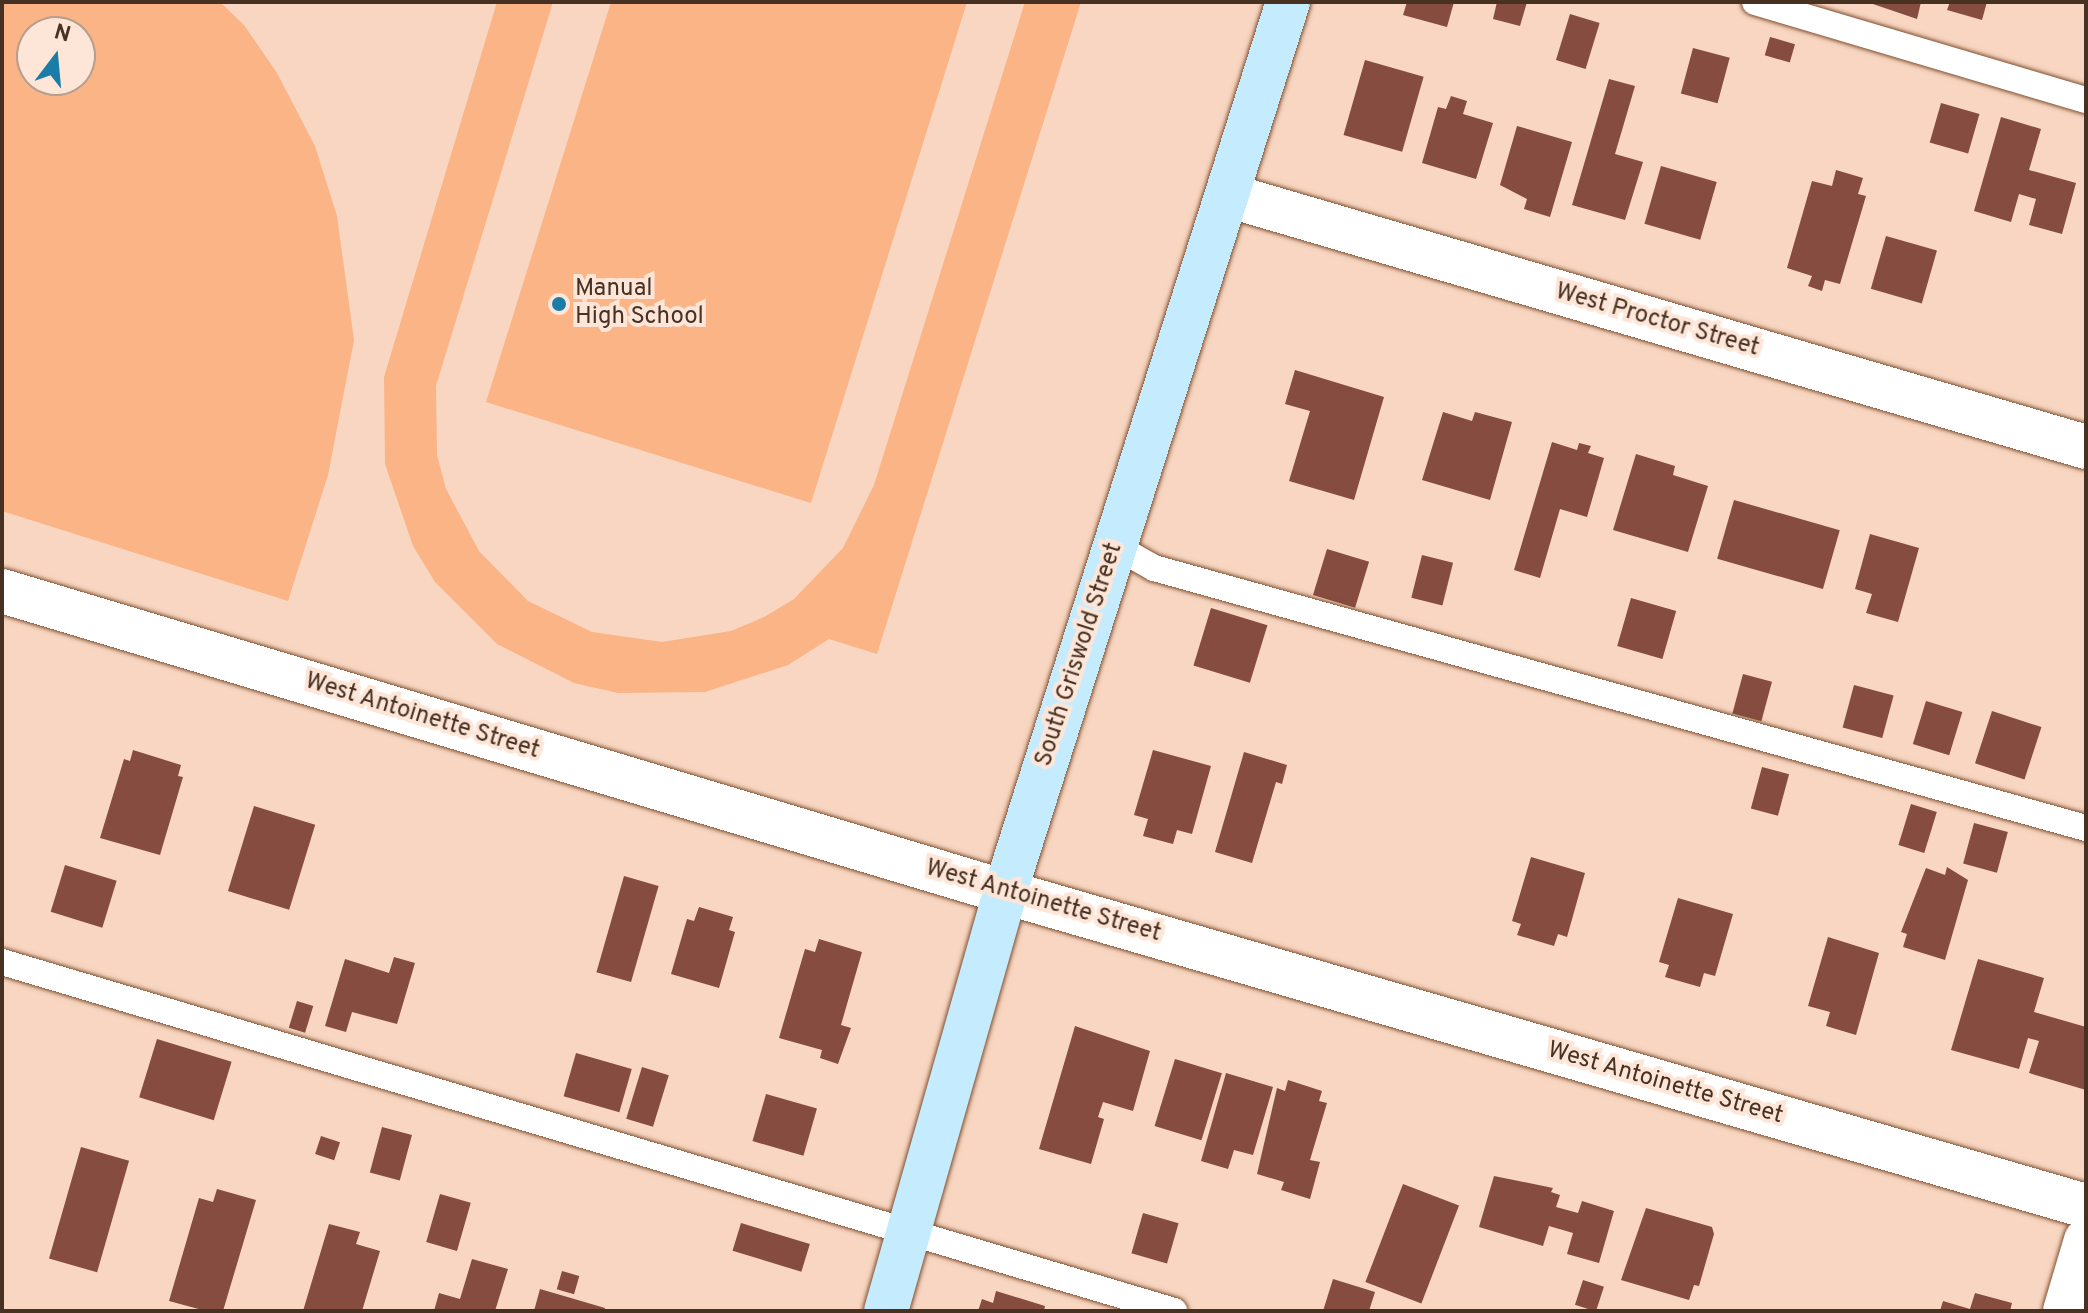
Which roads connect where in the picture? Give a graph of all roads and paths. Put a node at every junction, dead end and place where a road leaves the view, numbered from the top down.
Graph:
1 (1288, 2) edge
2 (1755, 2) edge
3 (2086, 100) edge
4 (1227, 195) junction
5 (2086, 447) edge
6 (1115, 546) junction
7 (2, 591) edge
8 (2086, 828) edge
9 (1005, 892) junction
10 (2, 962) edge
11 (2086, 1206) edge
12 (909, 1230) junction
13 (2086, 1240) edge
14 (886, 1311) edge
15 (1174, 1311) edge
16 (2065, 1311) edge

1 - 4 street, South Griswold Street
2 - 3 lane
4 - 5 street, West Proctor Street
4 - 6 street, South Griswold Street
6 - 8 lane
6 - 9 street, South Griswold Street
7 - 9 street, West Antoinette Street
9 - 11 street, West Antoinette Street
9 - 12 street, South Griswold Street
10 - 12 lane
12 - 14 street, South Griswold Street
12 - 15 lane
13 - 16 street

